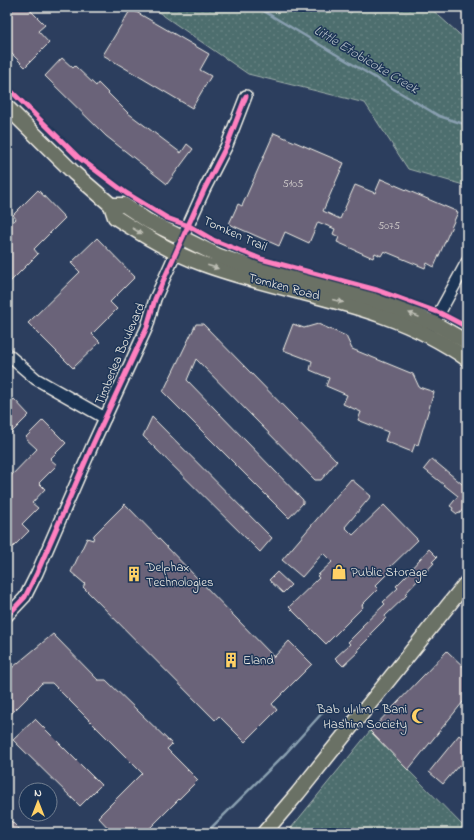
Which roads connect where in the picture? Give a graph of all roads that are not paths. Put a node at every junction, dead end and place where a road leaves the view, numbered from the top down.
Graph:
1 (246, 96) dead end
2 (7, 107) edge
3 (111, 205) junction
4 (182, 239) junction
5 (177, 253) junction
6 (467, 262) edge
7 (430, 329) junction
8 (467, 342) edge
9 (7, 354) edge
10 (467, 359) edge
11 (105, 418) junction
12 (467, 582) edge
13 (7, 616) edge
14 (264, 833) edge

1 - 4 street, Timberlea Boulevard
2 - 3 main road, Tomken Road
3 - 4 main road, Tomken Road
3 -> 5 main road, Tomken Road
4 - 5 street, Timberlea Boulevard
7 -> 4 main road, Tomken Road
5 -> 7 main road, Tomken Road
5 - 11 street, Timberlea Boulevard
6 - 7 street
7 - 8 main road, Tomken Road
7 - 10 main road, Tomken Road
9 - 11 street
11 - 13 street, Timberlea Boulevard
12 - 14 main road

